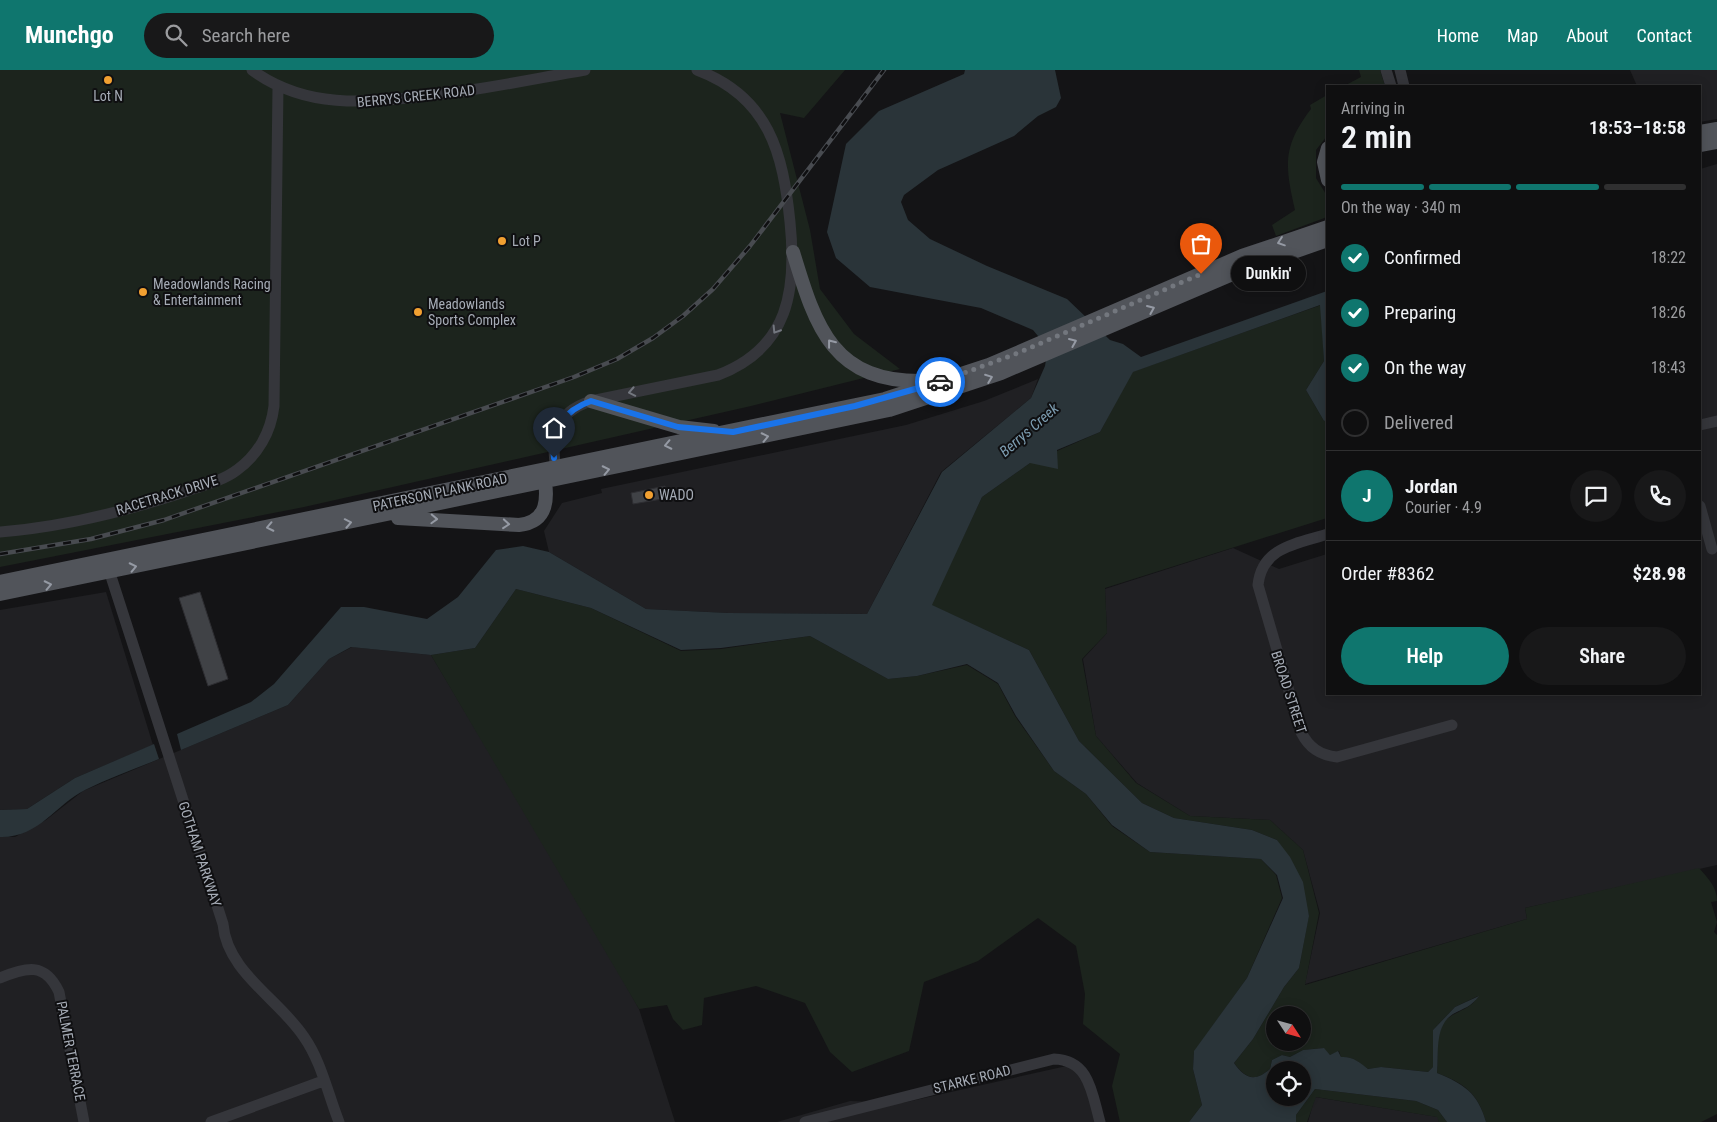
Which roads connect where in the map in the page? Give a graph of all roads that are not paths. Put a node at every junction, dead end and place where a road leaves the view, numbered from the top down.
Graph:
1 (252, 70) edge
2 (586, 70) edge
3 (697, 70) edge
4 (1386, 70) edge
5 (1400, 70) edge
6 (1391, 85) edge
7 (1404, 85) edge
8 (278, 86) junction
9 (1717, 129) edge
10 (1701, 132) edge
11 (1717, 142) edge
12 (1701, 145) edge
13 (1326, 155) edge
14 (1326, 171) edge
15 (1326, 228) edge
16 (1326, 241) edge
17 (1303, 248) junction
18 (1326, 249) edge
19 (793, 252) junction
20 (1104, 322) junction
21 (1037, 352) junction
22 (945, 381) junction
23 (591, 401) junction
24 (1717, 420) edge
25 (1701, 425) edge
26 (733, 432) junction
27 (550, 475) junction
28 (1701, 510) edge
29 (375, 517) junction
30 (0, 532) edge
31 (1326, 535) edge
32 (1712, 549) dead end
33 (107, 566) junction
34 (0, 582) edge
35 (0, 594) edge
36 (1452, 725) dead end
37 (0, 978) edge
38 (323, 1082) junction
39 (84, 1122) edge
40 (211, 1122) edge
41 (339, 1122) edge
42 (805, 1122) edge
43 (1100, 1122) edge

1 - 8 street, BERRYS CREEK ROAD
2 - 8 street, BERRYS CREEK ROAD
3 - 19 street
4 - 6 street
5 - 7 street
8 - 30 street, RACETRACK DRIVE
9 - 10 main road
11 - 12 main road
13 - 14 main road
15 -> 20 main road, PATERSON PLANK ROAD
16 - 17 main road, PATERSON PLANK ROAD
17 - 18 main road
20 -> 17 main road, PATERSON PLANK ROAD
22 -> 19 main road
19 -> 23 street
20 - 21 main road, PATERSON PLANK ROAD
21 - 22 main road, PATERSON PLANK ROAD
27 -> 21 main road, PATERSON PLANK ROAD
22 - 26 main road, PATERSON PLANK ROAD
23 - 26 main road
23 - 27 street
24 - 25 street
26 -> 27 main road, PATERSON PLANK ROAD
27 - 29 main road, PATERSON PLANK ROAD
29 -> 27 main road
27 -> 33 main road, PATERSON PLANK ROAD
28 - 32 street
33 -> 29 main road, PATERSON PLANK ROAD
31 - 36 street, BROAD STREET
33 - 34 main road, PATERSON PLANK ROAD
35 -> 33 main road, PATERSON PLANK ROAD
33 - 38 street, GOTHAM PARKWAY
37 - 39 street, PALMER TERRACE
38 - 40 street
38 - 41 street, GOTHAM PARKWAY
42 - 43 street, STARKE ROAD

